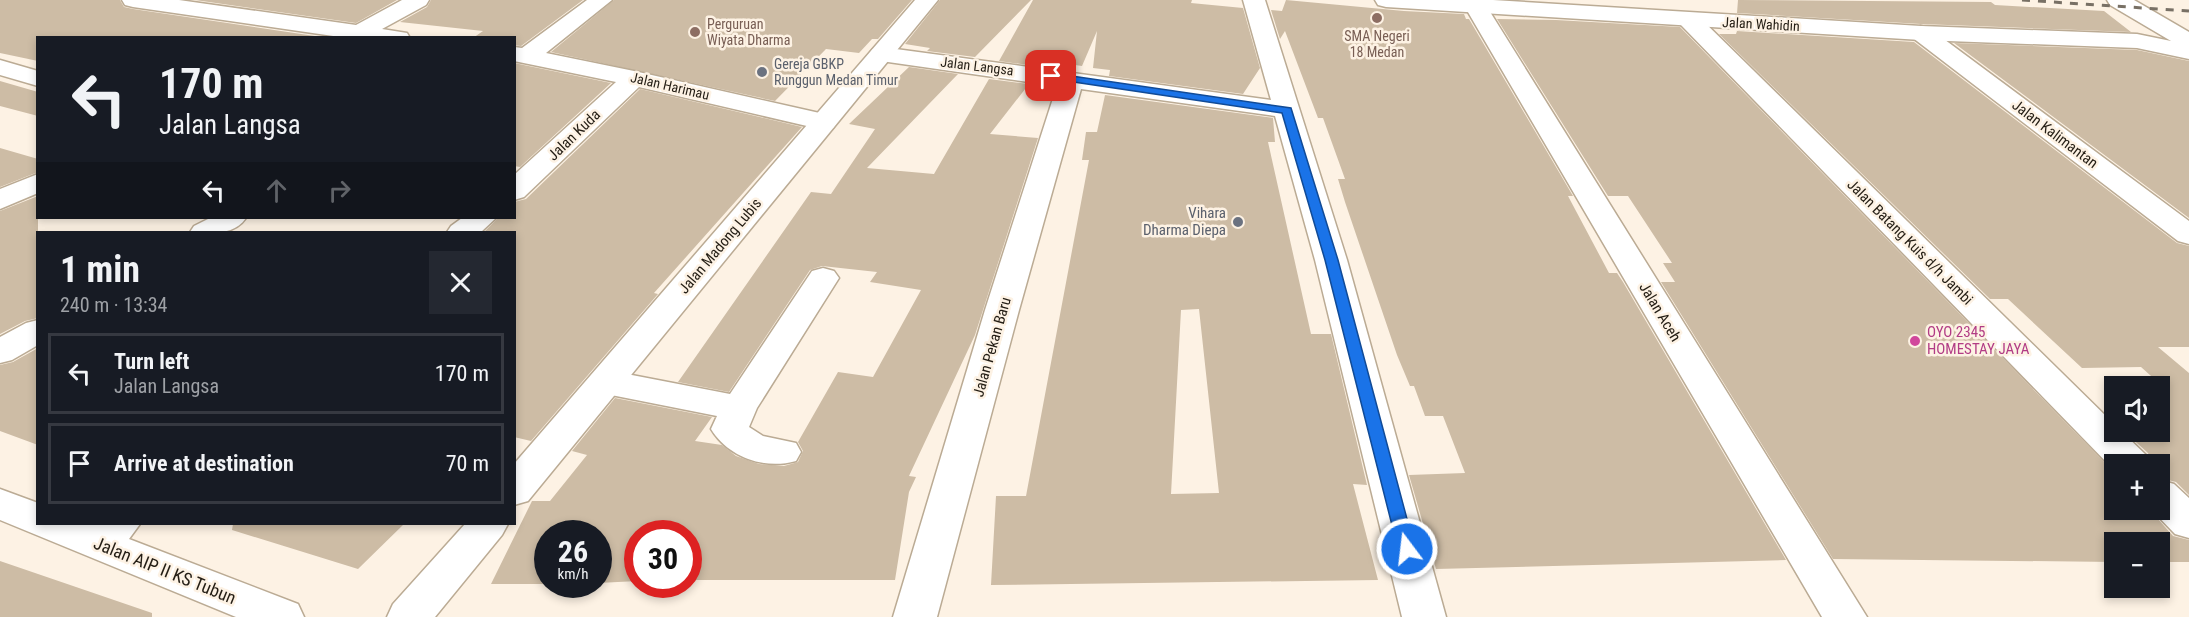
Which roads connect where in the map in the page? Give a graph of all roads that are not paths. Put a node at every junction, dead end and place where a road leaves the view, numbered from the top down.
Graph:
1 (133, 0) edge
2 (293, 0) edge
3 (418, 0) edge
4 (601, 0) edge
5 (927, 0) edge
6 (1254, 0) edge
7 (1386, 0) edge
8 (2118, 0) edge
9 (200, 3) edge
10 (1476, 7) junction
11 (257, 17) junction
12 (1689, 20) junction
13 (2165, 28) junction
14 (1921, 33) junction
15 (355, 35) edge
16 (2137, 41) junction
17 (2188, 44) edge
18 (881, 54) junction
19 (521, 55) edge
20 (0, 67) edge
21 (36, 78) edge
22 (634, 78) junction
23 (1072, 79) junction
24 (1287, 110) junction
25 (824, 122) junction
26 (36, 183) edge
27 (517, 186) edge
28 (0, 200) edge
29 (229, 219) edge
30 (480, 219) edge
31 (207, 231) edge
32 (463, 231) edge
33 (2189, 235) edge
34 (823, 278) dead end
35 (36, 331) edge
36 (0, 352) edge
37 (606, 382) junction
38 (739, 408) junction
39 (782, 452) dead end
40 (2121, 454) edge
41 (516, 489) edge
42 (0, 504) edge
43 (2170, 504) edge
44 (36, 518) edge
45 (2189, 523) edge
46 (55, 525) edge
47 (487, 525) edge
48 (108, 533) edge
49 (282, 617) edge
50 (409, 617) edge
51 (915, 617) edge
52 (1424, 617) edge
53 (1845, 617) edge

1 - 9 street
2 - 11 street
3 - 15 street
4 - 19 street
5 - 18 street, Jalan Madong Lubis
6 - 24 street
7 - 10 street, Jalan Wahidin
8 - 13 street
9 - 11 street
10 - 12 street, Jalan Wahidin
10 - 53 street, Jalan Aceh
11 - 15 street
12 - 14 street, Jalan Wahidin
12 - 40 street, Jalan Batang Kuis d/h Jambi
13 - 16 street, Jalan Wahidin
13 - 17 street
14 - 16 street, Jalan Wahidin
14 - 33 street, Jalan Kalimantan
16 - 17 street, Jalan Wahidin
18 - 23 street, Jalan Langsa
18 - 25 street, Jalan Madong Lubis
19 - 22 street, Jalan Harimau
20 - 21 street
22 - 25 street, Jalan Harimau
22 - 27 street, Jalan Kuda
23 - 24 street, Jalan Langsa
23 - 51 street, Jalan Pekan Baru
24 - 52 street
25 - 37 street, Jalan Madong Lubis
26 - 28 street
29 - 31 street
30 - 32 street
34 - 38 street
35 - 36 street
37 - 38 street
37 - 41 street, Jalan Madong Lubis
38 - 39 street
42 - 44 street
43 - 45 street
46 - 48 street, Jalan AIP II KS Tubun
47 - 50 street
48 - 49 street, Jalan AIP II KS Tubun

